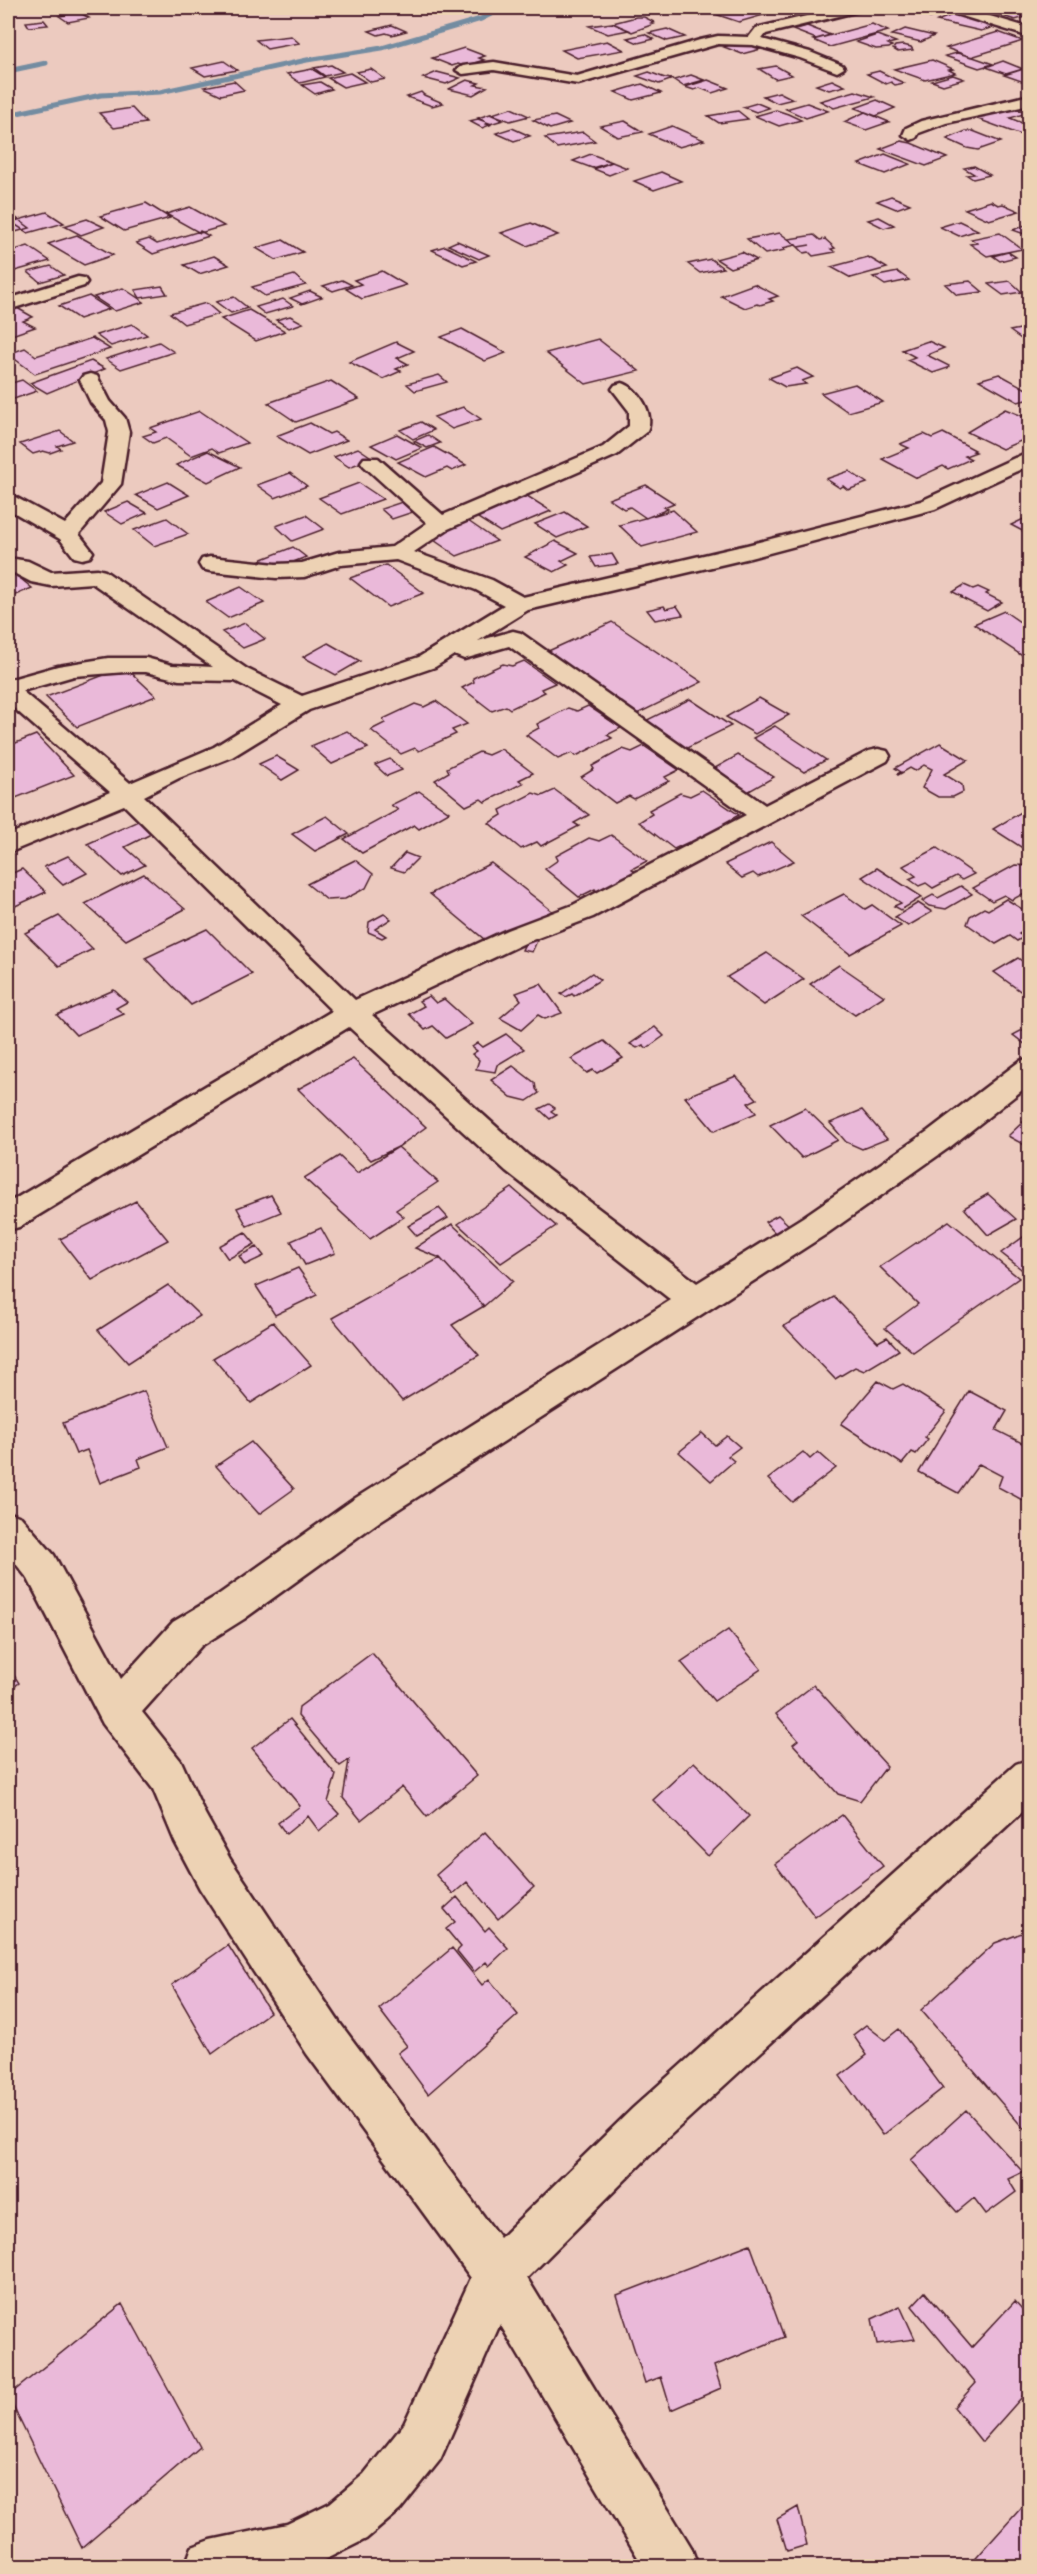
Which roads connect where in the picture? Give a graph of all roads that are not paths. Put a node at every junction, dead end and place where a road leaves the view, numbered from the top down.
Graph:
1 (854, 8) edge
2 (951, 8) edge
3 (1029, 33) edge
4 (753, 41) junction
5 (837, 68) dead end
6 (463, 70) dead end
7 (1029, 99) edge
8 (911, 135) dead end
9 (78, 282) dead end
10 (8, 305) edge
11 (90, 380) dead end
12 (622, 389) dead end
13 (1029, 457) edge
14 (371, 462) dead end
15 (8, 501) edge
16 (440, 524) junction
17 (68, 534) junction
18 (398, 553) junction
19 (8, 564) edge
20 (210, 564) dead end
21 (97, 576) junction
22 (520, 605) junction
23 (427, 662) junction
24 (239, 674) junction
25 (8, 689) edge
26 (300, 705) junction
27 (878, 756) dead end
28 (127, 794) junction
29 (764, 816) junction
30 (8, 845) edge
31 (351, 1013) junction
32 (1029, 1068) edge
33 (8, 1218) edge
34 (694, 1300) junction
35 (8, 1528) edge
36 (117, 1711) junction
37 (1029, 1778) edge
38 (497, 2274) junction
39 (211, 2566) edge
40 (672, 2566) edge

1 - 4 street
2 - 3 street
4 - 5 street
4 - 6 street
7 - 8 street
9 - 10 street
11 - 17 street
12 - 16 street
13 - 22 street
14 - 16 street
15 - 17 street
16 - 18 street
17 - 21 street
18 - 20 street
18 - 22 street
19 - 21 street
21 - 24 street
22 - 23 street
23 - 26 street
23 - 29 street
24 - 25 street
24 - 26 street
25 - 28 street
26 - 28 street
27 - 29 street
28 - 30 street
28 - 31 street
29 - 31 street
31 - 33 street
31 - 34 street
32 - 34 street
34 - 36 street
35 - 36 street
36 - 38 street
37 - 38 street
38 - 39 street
38 - 40 street

